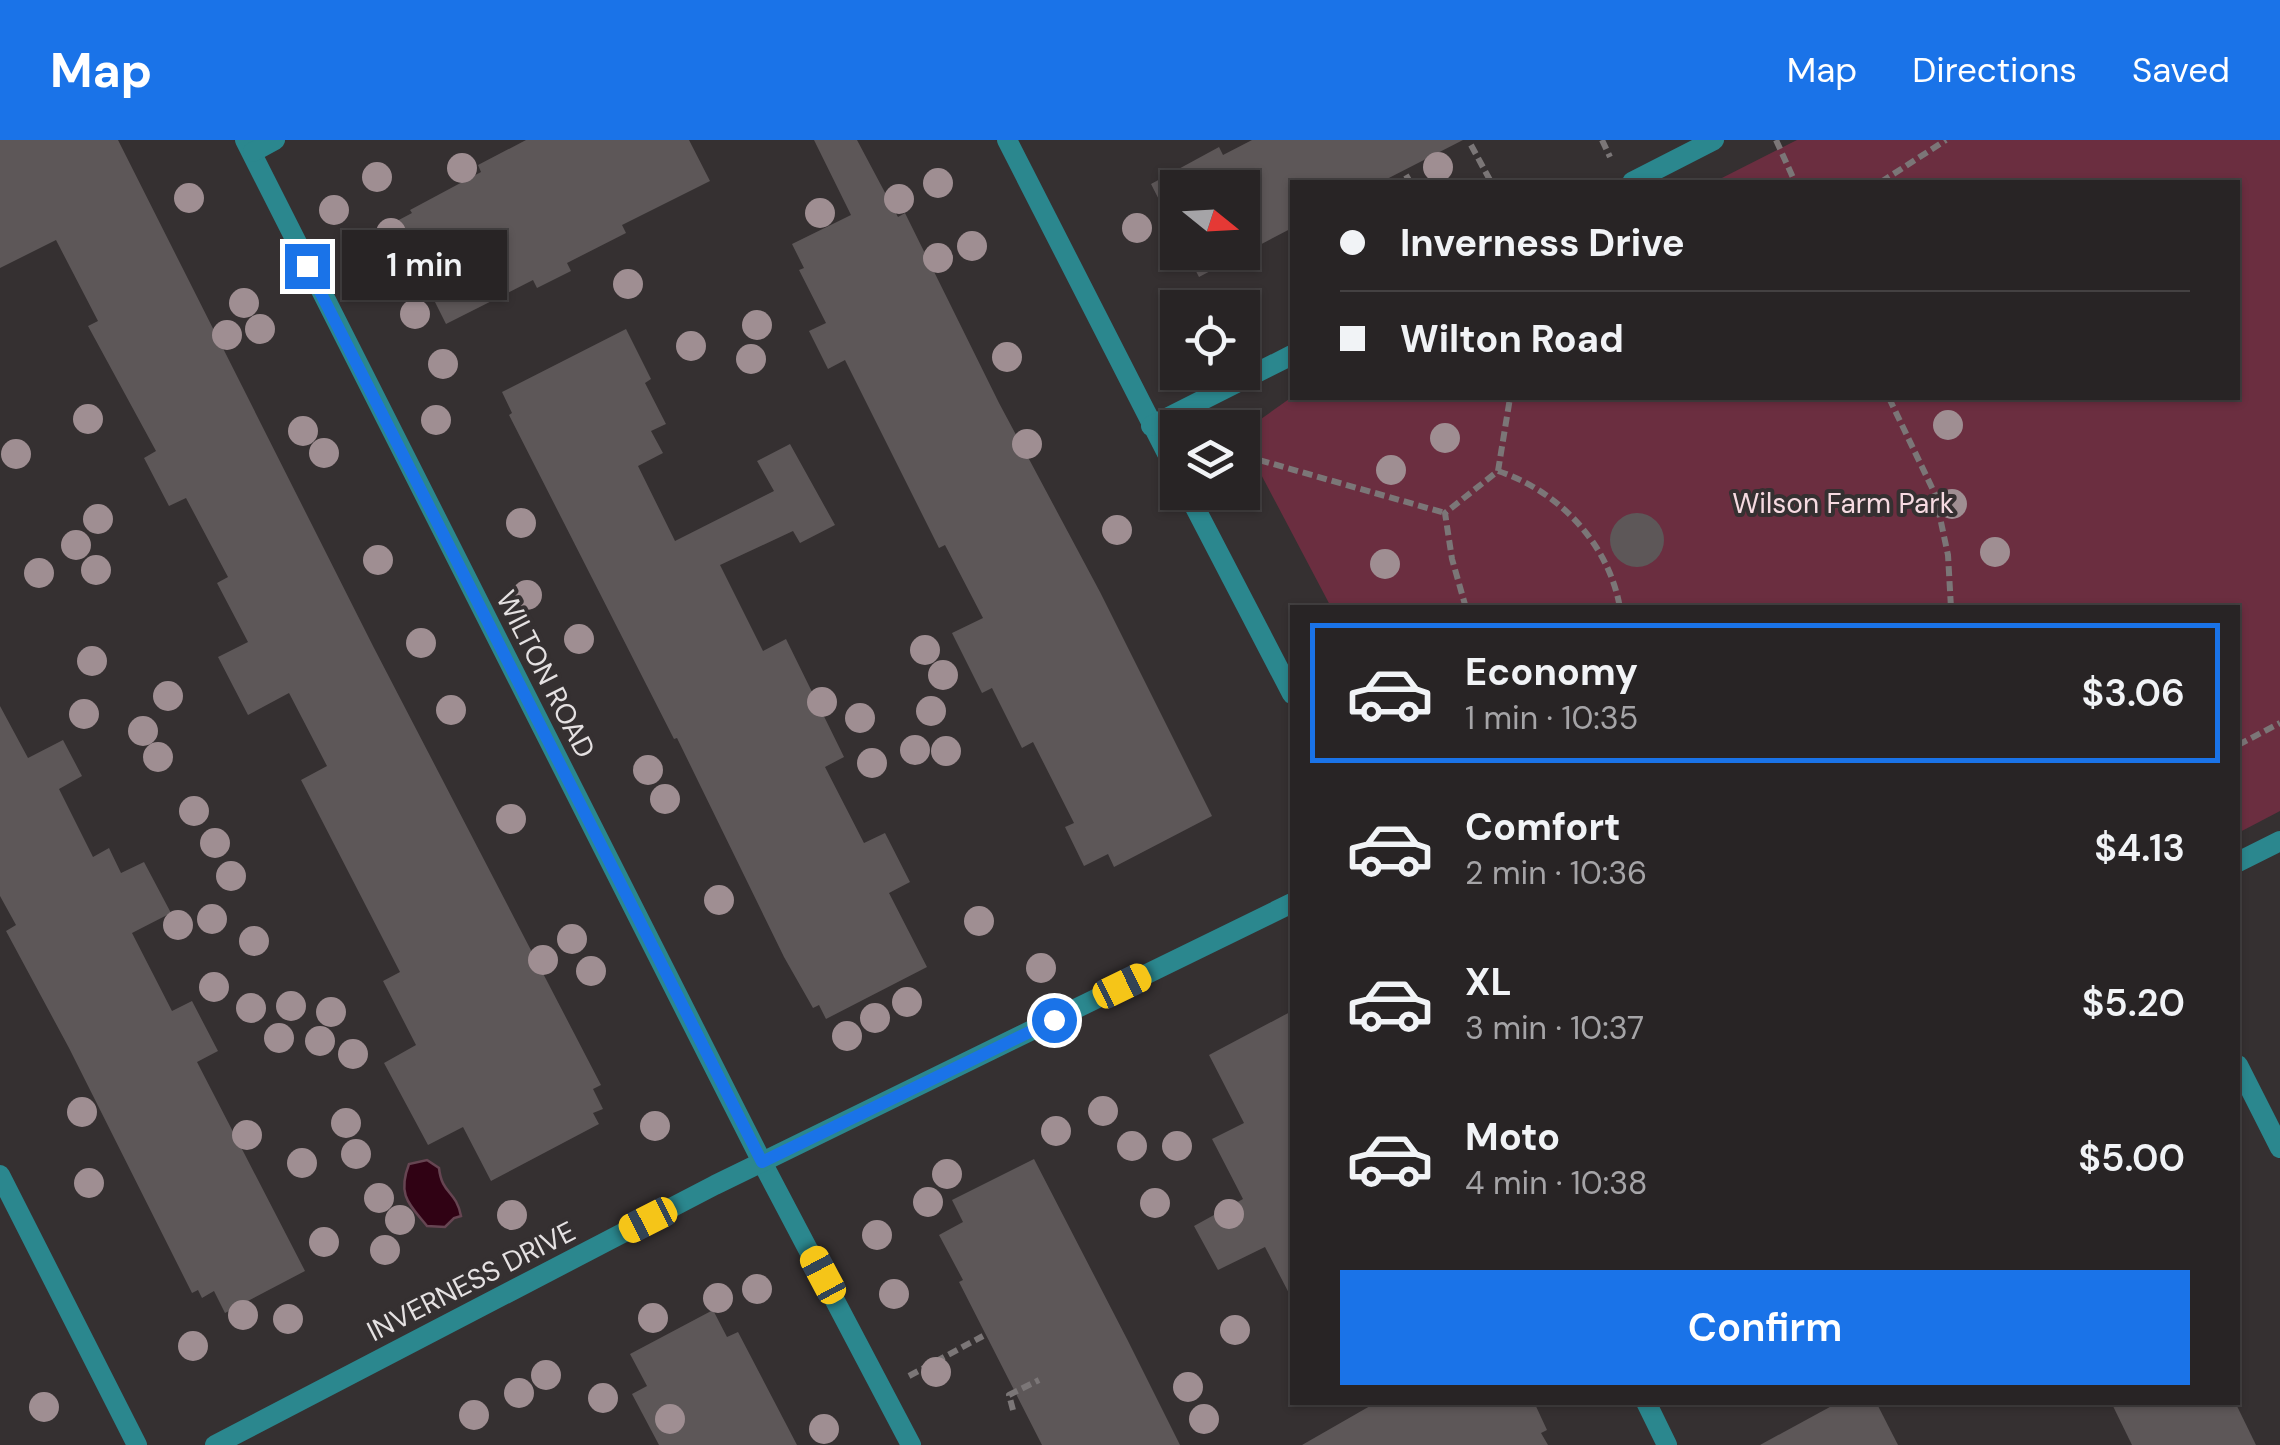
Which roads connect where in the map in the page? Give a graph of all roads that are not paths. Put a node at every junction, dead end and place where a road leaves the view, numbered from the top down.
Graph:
1 (275, 140) edge
2 (1007, 140) edge
3 (1714, 140) edge
4 (249, 146) edge
5 (1636, 180) edge
6 (1290, 356) edge
7 (1151, 426) junction
8 (1160, 442) edge
9 (1196, 510) edge
10 (1290, 690) edge
11 (2280, 841) edge
12 (2240, 861) edge
13 (1290, 904) edge
14 (2240, 1069) edge
15 (2280, 1148) edge
16 (762, 1162) junction
17 (0, 1175) edge
18 (1647, 1405) edge
19 (137, 1445) edge
20 (215, 1445) edge
21 (911, 1445) edge
22 (1667, 1445) edge

1 - 4 street
2 - 7 street
3 - 5 street
4 - 16 street, WILTON ROAD
6 - 7 street
7 - 8 street
9 - 10 street
11 - 12 street
13 - 16 street, INVERNESS DRIVE
14 - 15 street
16 - 20 street, INVERNESS DRIVE
16 - 21 street, WILTON ROAD
17 - 19 street
18 - 22 street

